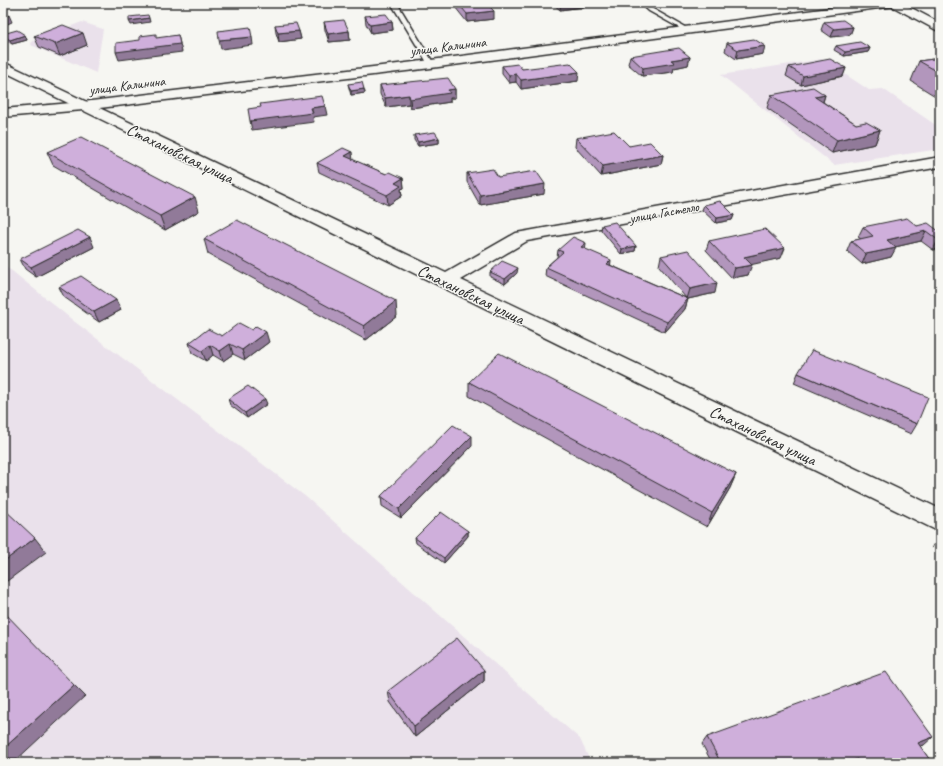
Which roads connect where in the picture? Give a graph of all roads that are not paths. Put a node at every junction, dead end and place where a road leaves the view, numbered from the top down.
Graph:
1 (394, 3) edge
2 (643, 3) edge
3 (895, 3) edge
4 (940, 28) edge
5 (687, 30) junction
6 (432, 64) junction
7 (3, 66) edge
8 (82, 106) junction
9 (3, 113) edge
10 (940, 162) edge
11 (445, 281) junction
12 (940, 521) edge

1 - 6 lane
2 - 5 lane
3 - 4 street
3 - 5 street, улица Калинина
5 - 6 street, улица Калинина
6 - 8 street, улица Калинина
7 - 8 street, Стахановская улица
8 - 9 street, улица Калинина
8 - 11 street, Стахановская улица
10 - 11 street, улица Гастелло
11 - 12 street, Стахановская улица

